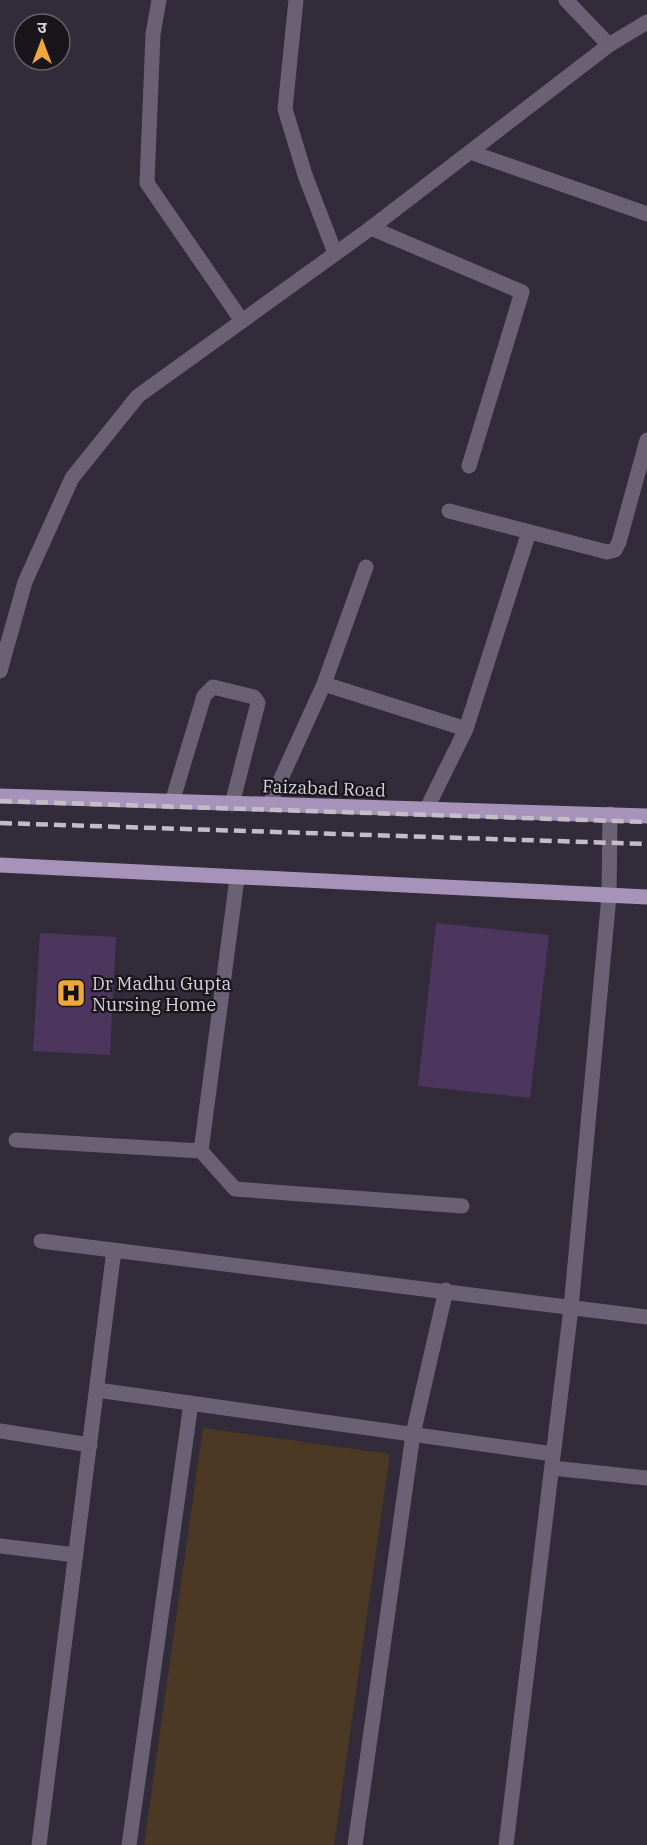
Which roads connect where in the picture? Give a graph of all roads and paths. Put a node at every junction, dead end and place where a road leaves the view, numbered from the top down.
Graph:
1 (159, 0) edge
2 (296, 0) edge
3 (566, 0) edge
4 (647, 22) edge
5 (609, 45) junction
6 (470, 152) junction
7 (647, 214) edge
8 (371, 228) junction
9 (335, 253) junction
10 (242, 321) junction
11 (647, 440) edge
12 (469, 466) dead end
13 (449, 511) dead end
14 (529, 532) junction
15 (366, 567) dead end
16 (0, 671) edge
17 (324, 684) junction
18 (466, 729) junction
19 (0, 796) edge
20 (172, 802) junction
21 (232, 804) junction
22 (269, 805) junction
23 (426, 810) junction
24 (610, 814) junction
25 (647, 816) edge
26 (0, 865) edge
27 (237, 878) junction
28 (609, 896) junction
29 (647, 897) edge
30 (16, 1140) dead end
31 (201, 1151) junction
32 (462, 1206) dead end
33 (41, 1241) dead end
34 (114, 1250) junction
35 (446, 1290) junction
36 (571, 1308) junction
37 (647, 1317) edge
38 (97, 1390) junction
39 (191, 1403) junction
40 (0, 1431) edge
41 (413, 1434) junction
42 (90, 1444) junction
43 (553, 1461) junction
44 (647, 1478) edge
45 (0, 1546) edge
46 (76, 1555) junction
47 (39, 1845) edge
48 (129, 1845) edge
49 (355, 1845) edge
50 (506, 1845) edge

1 - 10 street
2 - 9 street
3 - 5 street
4 - 5 street
5 - 6 street
6 - 7 street
6 - 8 street
8 - 9 street
8 - 12 street
9 - 10 street
10 - 16 street
11 - 14 street
13 - 14 street
14 - 18 street
15 - 17 street
17 - 18 street
17 - 22 street
18 - 23 street
19 - 20 main road, Faizabad Road
20 - 21 main road, Faizabad Road
20 - 21 street
21 - 22 main road, Faizabad Road
22 - 23 main road, Faizabad Road
23 - 24 main road, Faizabad Road
24 - 25 main road, Faizabad Road
24 - 28 street
26 - 27 main road
27 - 28 main road
27 - 31 street
28 - 29 main road
28 - 36 street
30 - 31 street
31 - 32 street
33 - 34 street
34 - 35 street
34 - 38 street
35 - 36 street
35 - 41 street
36 - 37 street
36 - 43 street
38 - 39 street
38 - 42 street
39 - 41 street
39 - 48 street
40 - 42 street
41 - 43 street
41 - 49 street
42 - 46 street
43 - 44 street
43 - 50 street
45 - 46 street
46 - 47 street

